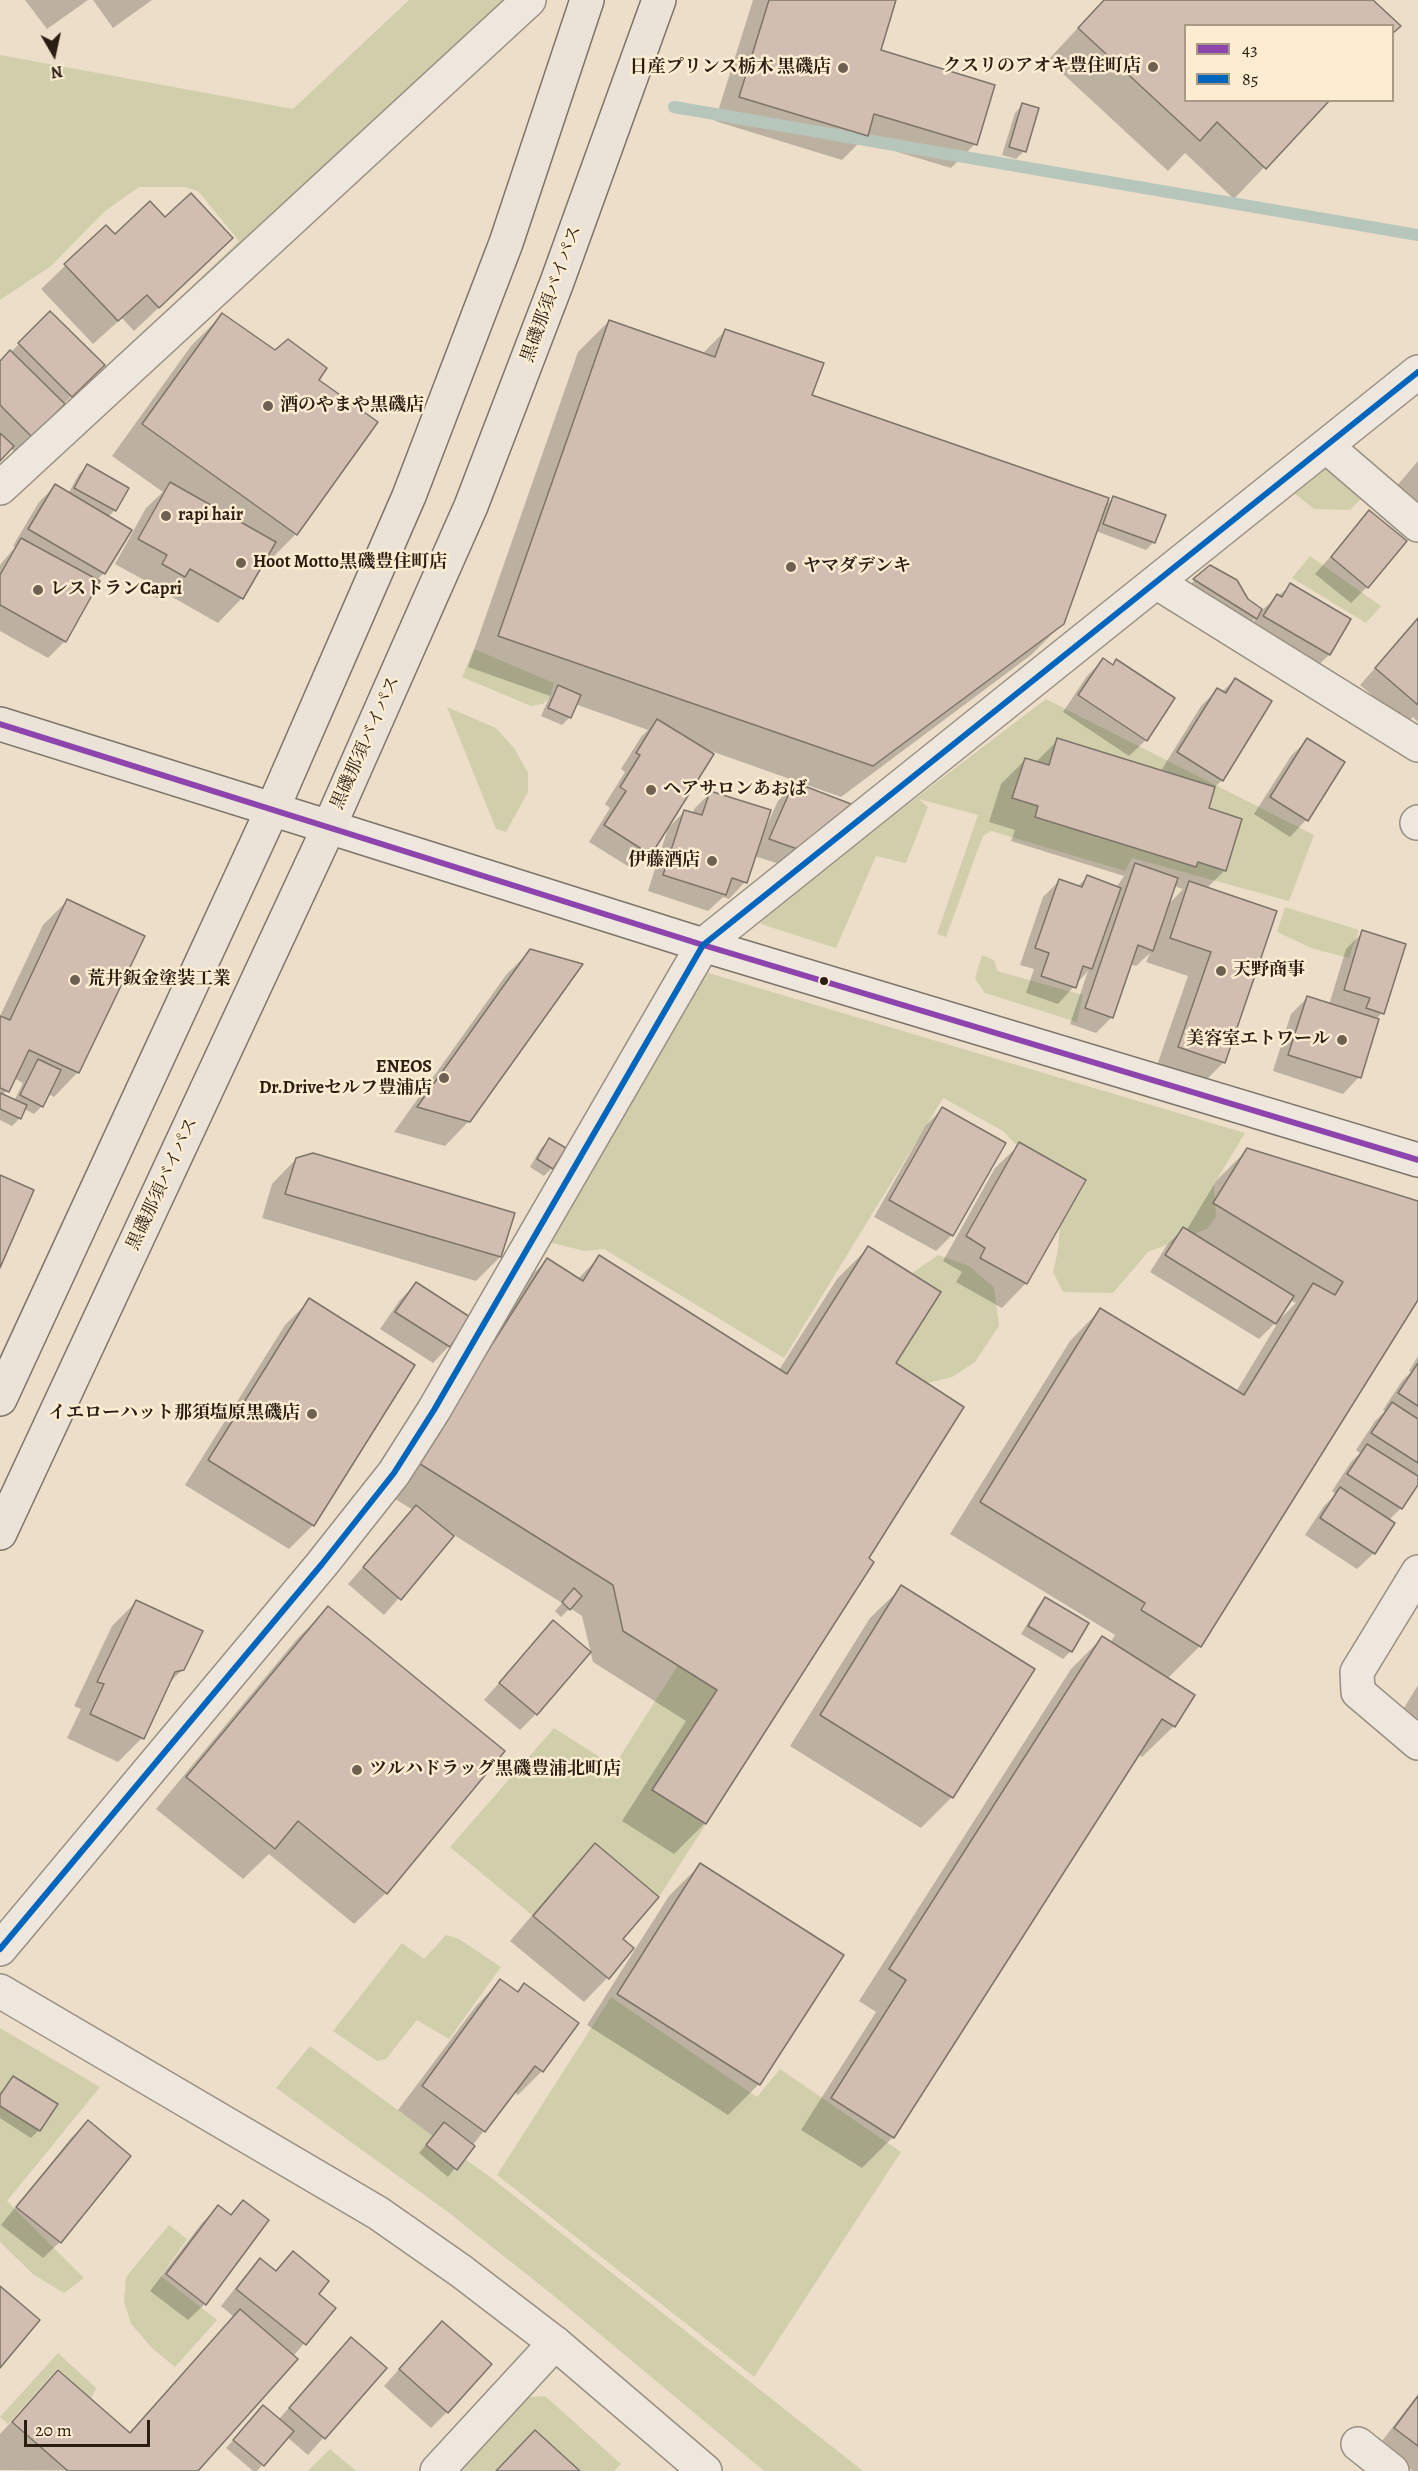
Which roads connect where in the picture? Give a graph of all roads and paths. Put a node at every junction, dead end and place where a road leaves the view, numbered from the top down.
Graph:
1 (529, 0) edge
2 (587, 0) edge
3 (659, 0) edge
4 (1418, 372) edge
5 (1326, 446) junction
6 (0, 488) edge
7 (1418, 525) edge
8 (1156, 582) junction
9 (0, 724) edge
10 (1418, 745) edge
11 (273, 808) junction
12 (329, 827) junction
13 (703, 945) junction
14 (1418, 1160) edge
15 (0, 1399) edge
16 (0, 1533) edge
17 (1418, 1572) edge
18 (1418, 1743) edge
19 (0, 1949) edge
20 (0, 1991) edge
21 (555, 2343) junction
22 (1358, 2444) dead end
23 (437, 2471) edge
24 (705, 2471) edge
25 (1392, 2471) edge

1 - 6 street
2 - 11 main road
3 - 12 main road, 黒磯那須バイパス
4 - 5 street
5 - 7 street
5 - 8 street
8 - 10 street
8 - 13 street
9 - 11 main road
11 - 12 main road
11 - 15 main road
12 - 13 street
12 - 16 main road, 黒磯那須バイパス
13 - 14 street
13 - 19 street
17 - 18 street
20 - 21 street
21 - 23 street
21 - 24 street
22 - 25 street

